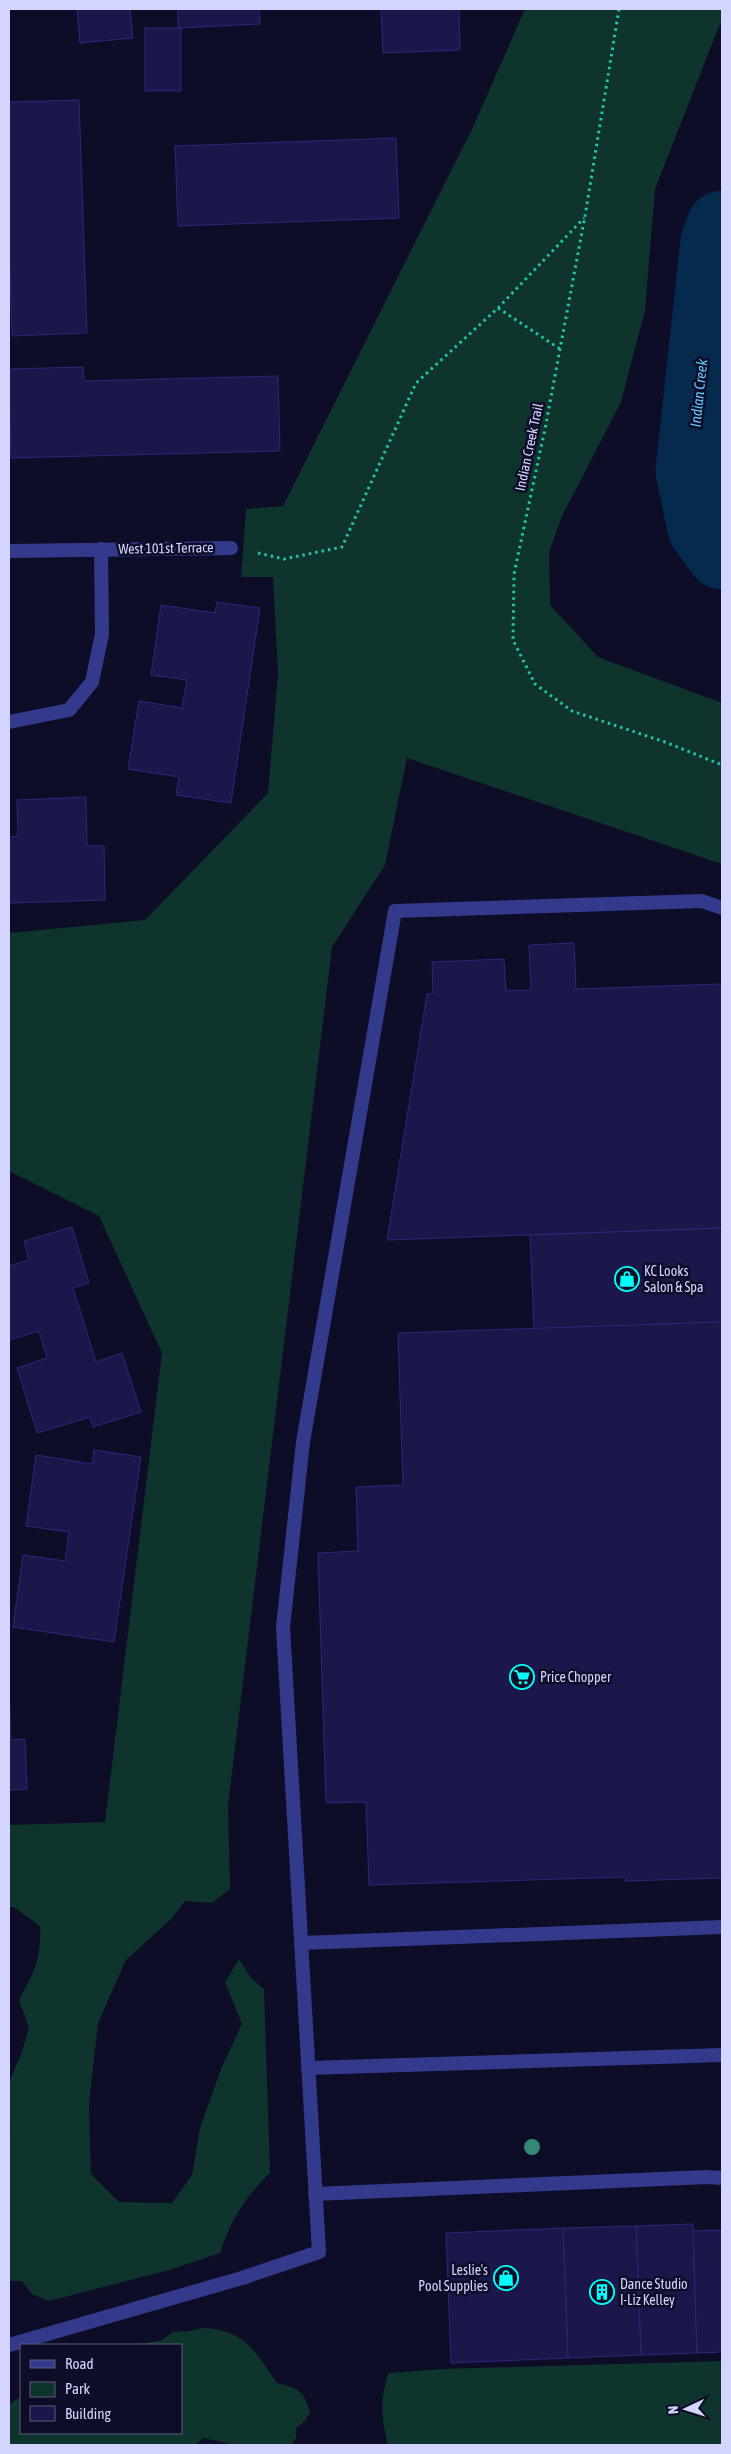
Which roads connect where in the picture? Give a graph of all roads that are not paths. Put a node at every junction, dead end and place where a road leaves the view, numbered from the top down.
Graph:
1 (231, 548) road end
2 (101, 549) junction
3 (9, 551) edge
4 (9, 722) edge
5 (722, 908) edge
6 (722, 1927) edge
7 (301, 1943) junction
8 (722, 2055) edge
9 (308, 2068) junction
10 (722, 2178) edge
11 (315, 2194) junction
12 (9, 2345) edge

1 - 2 street, West 101st Terrace
2 - 3 street, West 101st Terrace
2 - 4 street, West 101st Terrace
5 - 7 street
6 - 7 street
7 - 9 street
8 - 9 street
9 - 11 street
10 - 11 street
11 - 12 street

